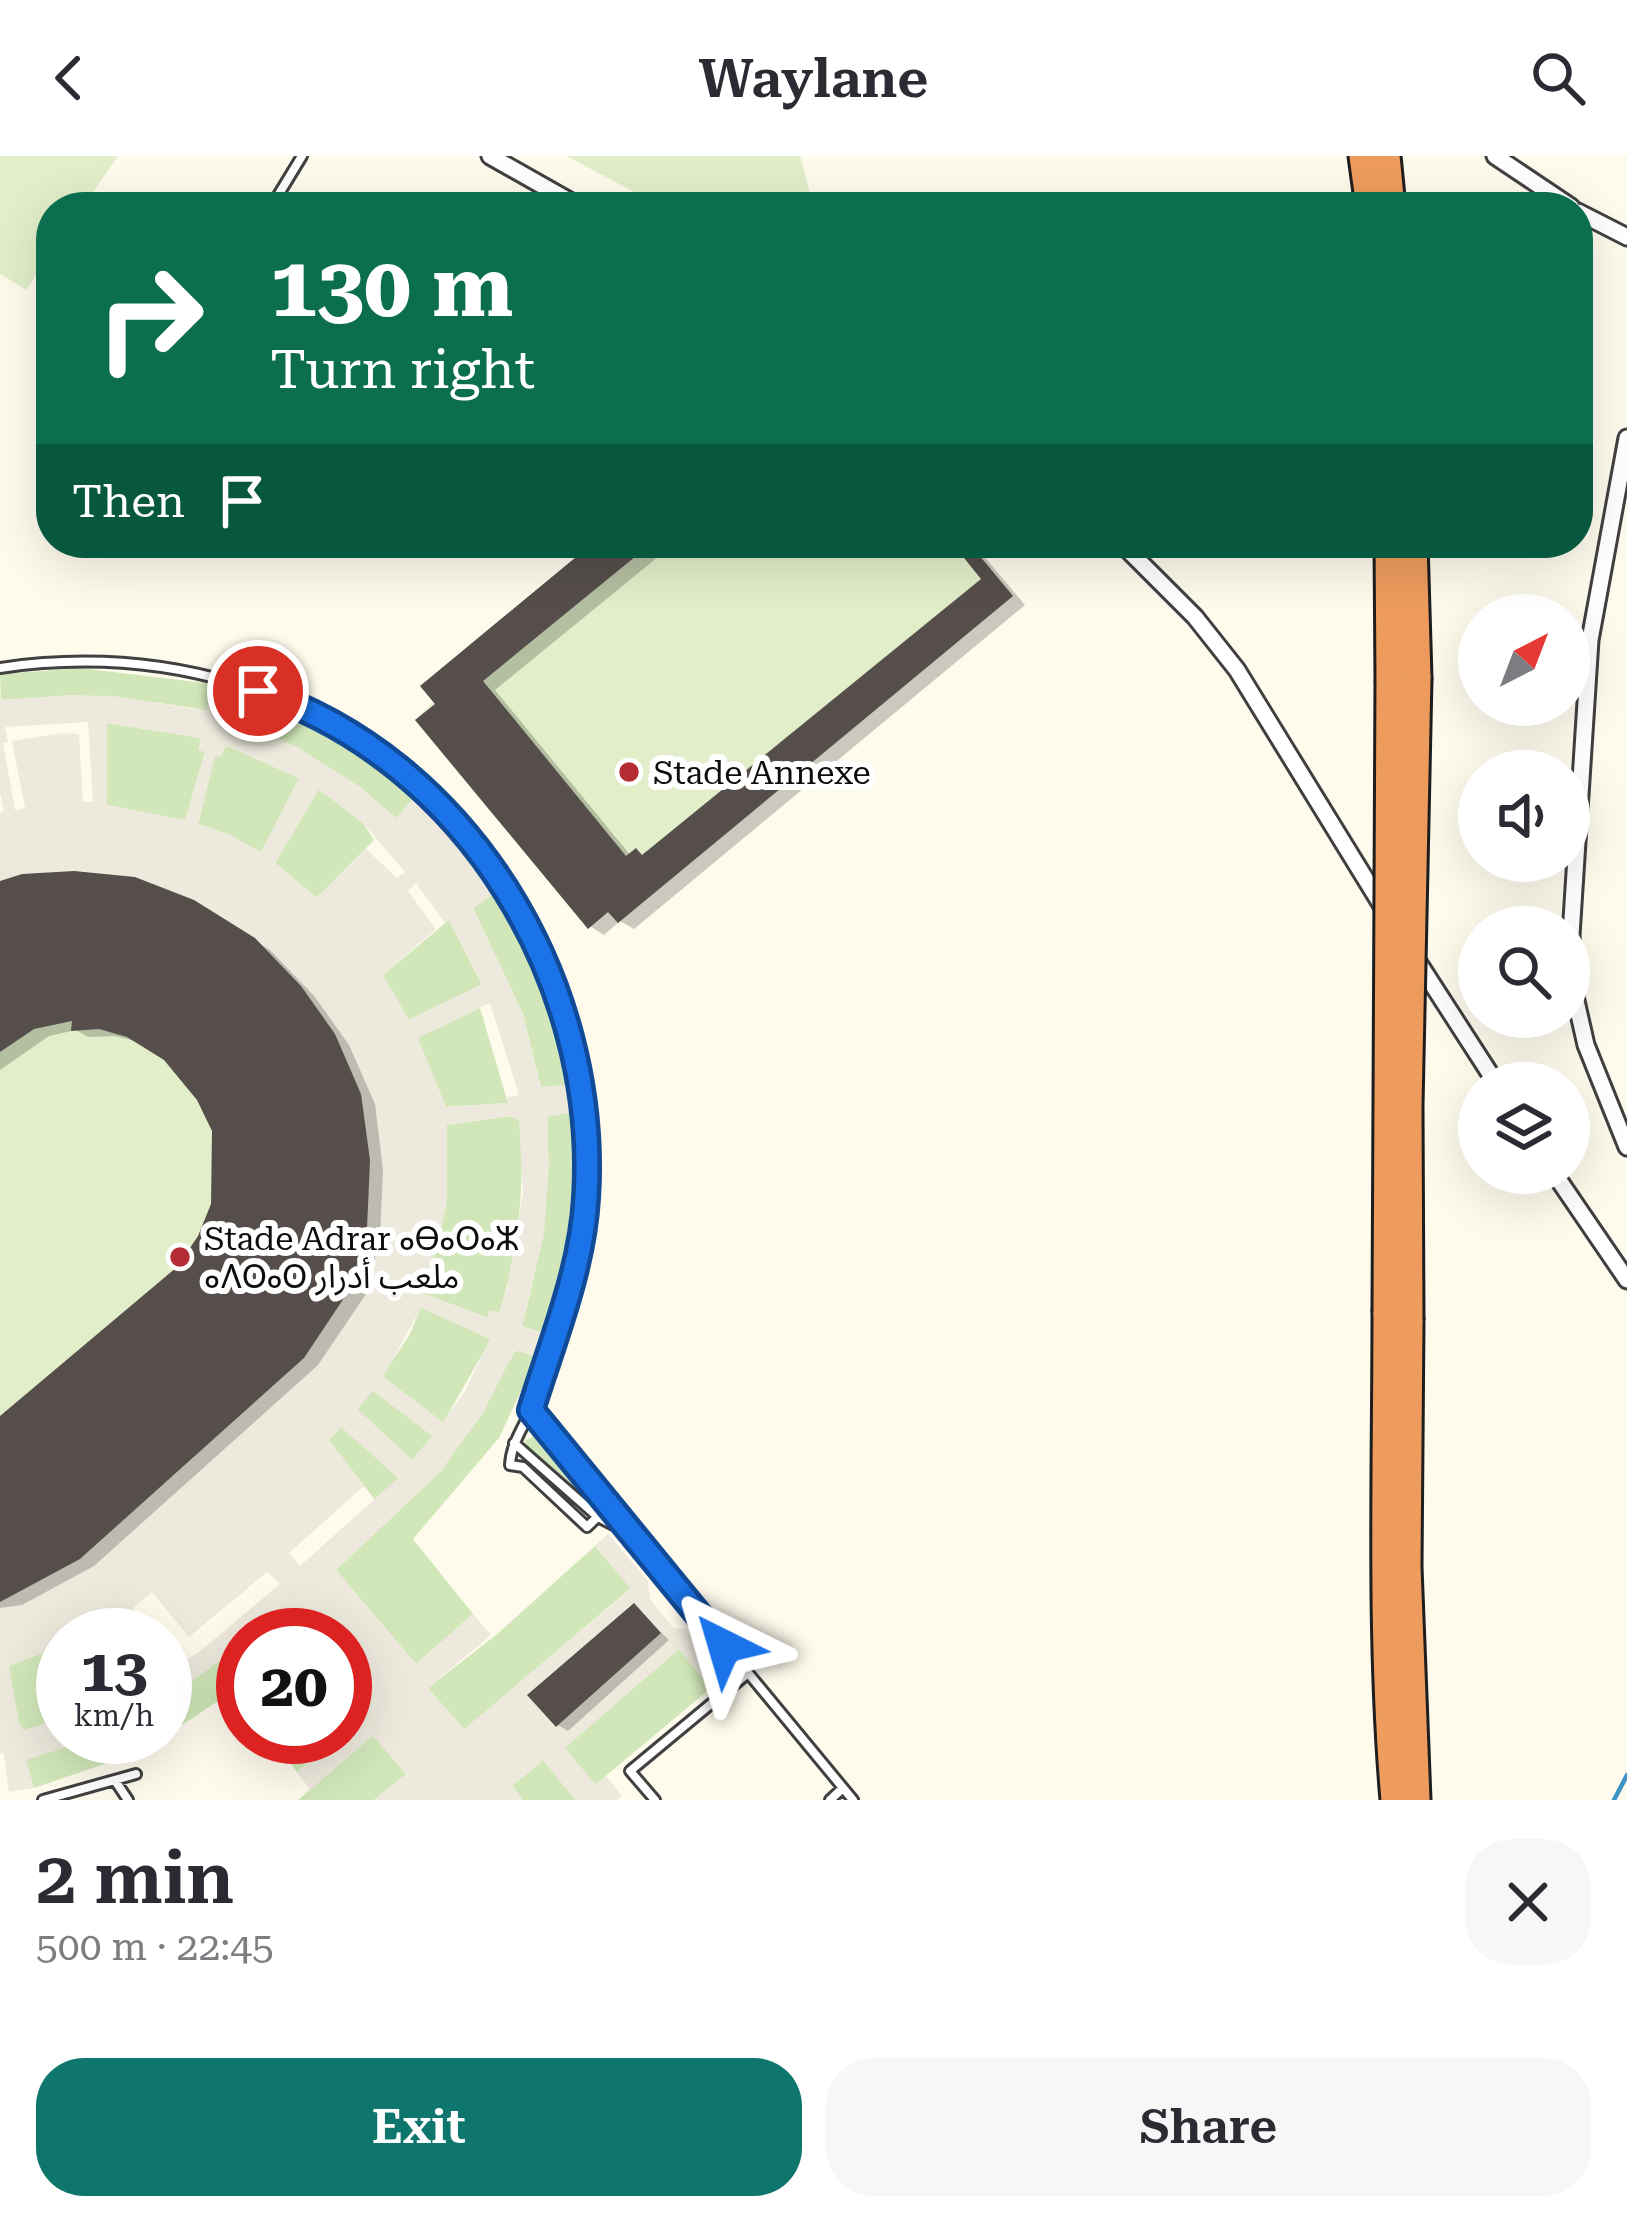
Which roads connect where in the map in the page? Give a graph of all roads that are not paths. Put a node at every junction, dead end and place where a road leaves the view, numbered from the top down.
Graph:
1 (302, 156) edge
2 (490, 156) edge
3 (1363, 156) edge
4 (1386, 156) edge
5 (1495, 156) edge
6 (280, 192) edge
7 (554, 192) edge
8 (1368, 192) edge
9 (1390, 192) edge
10 (1549, 192) edge
11 (1593, 218) edge
12 (1627, 236) edge
13 (1627, 438) edge
14 (1135, 558) edge
15 (1391, 558) edge
16 (1412, 558) edge
17 (0, 668) edge
18 (1403, 679) junction
19 (1482, 1062) edge
20 (1627, 1147) edge
21 (1568, 1194) edge
22 (1627, 1280) edge
23 (1398, 1316) junction
24 (531, 1410) junction
25 (514, 1442) junction
26 (609, 1507) junction
27 (598, 1517) junction
28 (631, 1534) junction
29 (747, 1674) junction
30 (136, 1774) dead end
31 (116, 1782) junction
32 (843, 1789) junction
33 (87, 1796) edge
34 (43, 1800) edge
35 (128, 1800) edge
36 (655, 1800) edge
37 (830, 1800) edge
38 (853, 1800) edge
39 (1395, 1800) edge
40 (1416, 1800) edge

1 - 6 lane
2 - 7 street
3 - 8 highway
4 - 9 highway
5 - 10 street
11 - 12 street
13 - 20 street
14 - 19 street
15 - 18 highway
16 - 18 highway
17 - 24 lane
18 - 23 highway, bridge
21 - 22 street
23 - 39 highway
23 - 40 highway
24 - 25 lane
24 - 26 lane
25 - 27 lane
25 - 27 lane
26 - 27 lane
26 - 28 lane
27 - 28 lane
28 - 29 lane
29 - 32 lane
29 - 36 lane
30 - 31 lane
31 - 33 lane
31 - 35 lane
32 - 37 lane
32 - 38 lane
33 - 34 lane

